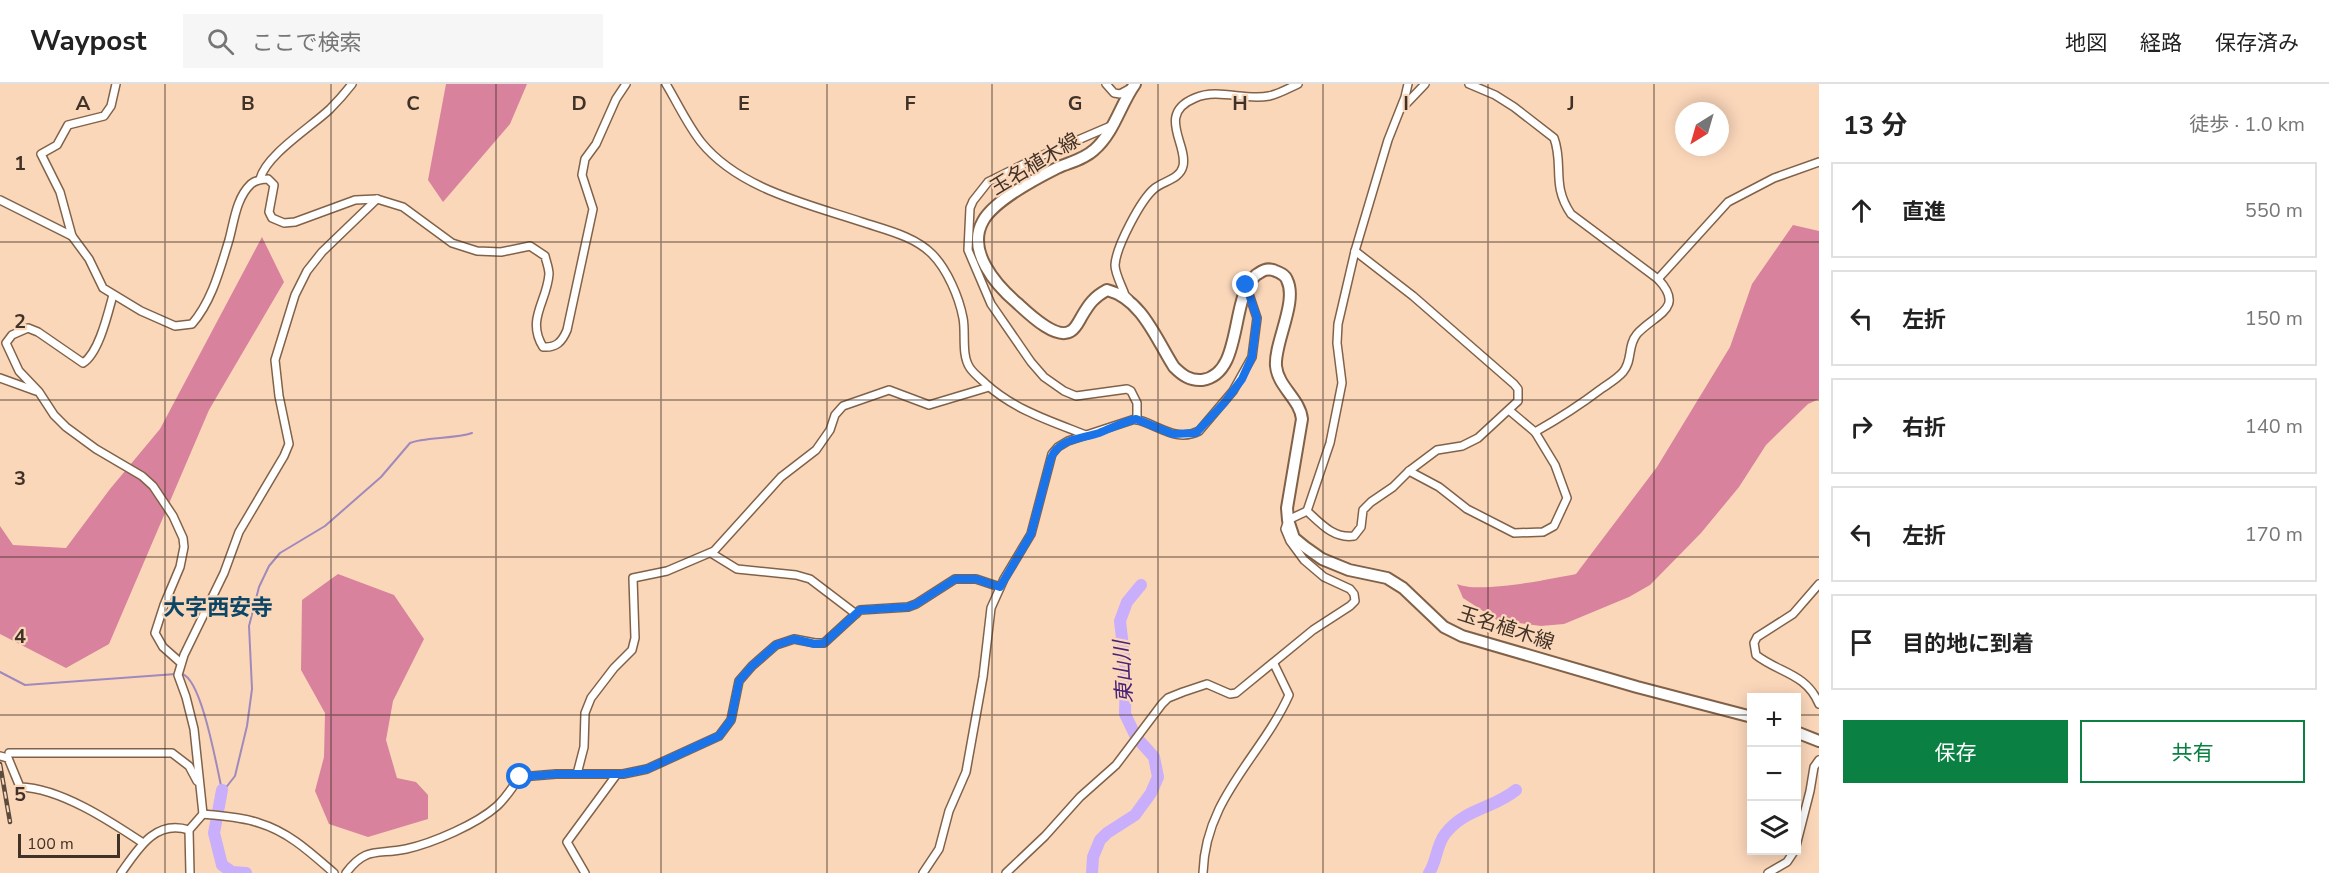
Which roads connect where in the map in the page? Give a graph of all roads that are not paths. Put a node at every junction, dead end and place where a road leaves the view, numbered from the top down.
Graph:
1 (116, 84) edge
2 (352, 84) edge
3 (626, 84) edge
4 (666, 84) edge
5 (1106, 84) edge
6 (1298, 84) edge
7 (1408, 84) edge
8 (1425, 84) edge
9 (1469, 84) edge
10 (1134, 86) edge
11 (1400, 110) junction
12 (1113, 125) junction
13 (1819, 162) edge
14 (260, 179) junction
15 (377, 199) junction
16 (0, 200) edge
17 (72, 236) junction
18 (1355, 251) junction
19 (1658, 279) junction
20 (1246, 285) junction
21 (112, 295) junction
22 (1135, 305) junction
23 (0, 378) edge
24 (989, 387) junction
25 (39, 392) junction
26 (1510, 411) junction
27 (1137, 420) junction
28 (1535, 432) junction
29 (1089, 436) junction
30 (1409, 471) junction
31 (1306, 511) junction
32 (1288, 520) junction
33 (711, 553) junction
34 (1819, 584) edge
35 (1000, 587) junction
36 (856, 614) junction
37 (181, 663) junction
38 (1274, 664) junction
39 (1819, 704) edge
40 (1747, 716) edge
41 (1801, 734) edge
42 (1819, 741) edge
43 (9, 753) dead end
44 (0, 756) edge
45 (1819, 760) edge
46 (1816, 770) edge
47 (577, 774) junction
48 (617, 774) junction
49 (200, 786) junction
50 (203, 814) junction
51 (1801, 829) edge
52 (189, 830) junction
53 (142, 843) junction
54 (1792, 855) edge
55 (121, 873) edge
56 (190, 873) edge
57 (334, 873) edge
58 (346, 873) edge
59 (585, 873) edge
60 (923, 873) edge
61 (1006, 873) edge
62 (1203, 873) edge
63 (1768, 873) edge

1 - 17 street
2 - 14 street
3 - 15 street
4 - 24 street
5 - 10 street
6 - 22 street
7 - 11 street
8 - 11 street
9 - 19 street
10 - 12 main road, 玉名植木線
11 - 18 street
12 - 22 main road, 玉名植木線
12 - 27 street
13 - 19 street
14 - 15 street
14 - 21 street
15 - 37 street
16 - 17 street
17 - 21 street
18 - 26 street
18 - 31 street
19 - 28 street
20 - 22 main road, 玉名植木線
20 - 27 street
20 - 32 main road
21 - 25 street
23 - 25 street
24 - 29 street
24 - 33 street
25 - 37 street
26 - 28 street
26 - 30 street
27 - 29 street
28 - 30 street
29 - 35 street
30 - 31 street
31 - 32 street
32 - 38 street
32 - 40 main road, 玉名植木線
33 - 36 street
33 - 47 street
34 - 39 street
35 - 36 street
35 - 60 street
36 - 48 street
37 - 49 street
38 - 61 street
38 - 62 street
41 - 42 main road
43 - 49 street
44 - 53 street
45 - 46 street
46 - 51 street
47 - 48 street
47 - 58 street
48 - 59 street
49 - 50 street
50 - 52 street
50 - 57 street
52 - 53 street
52 - 56 street
53 - 55 street
54 - 63 street

